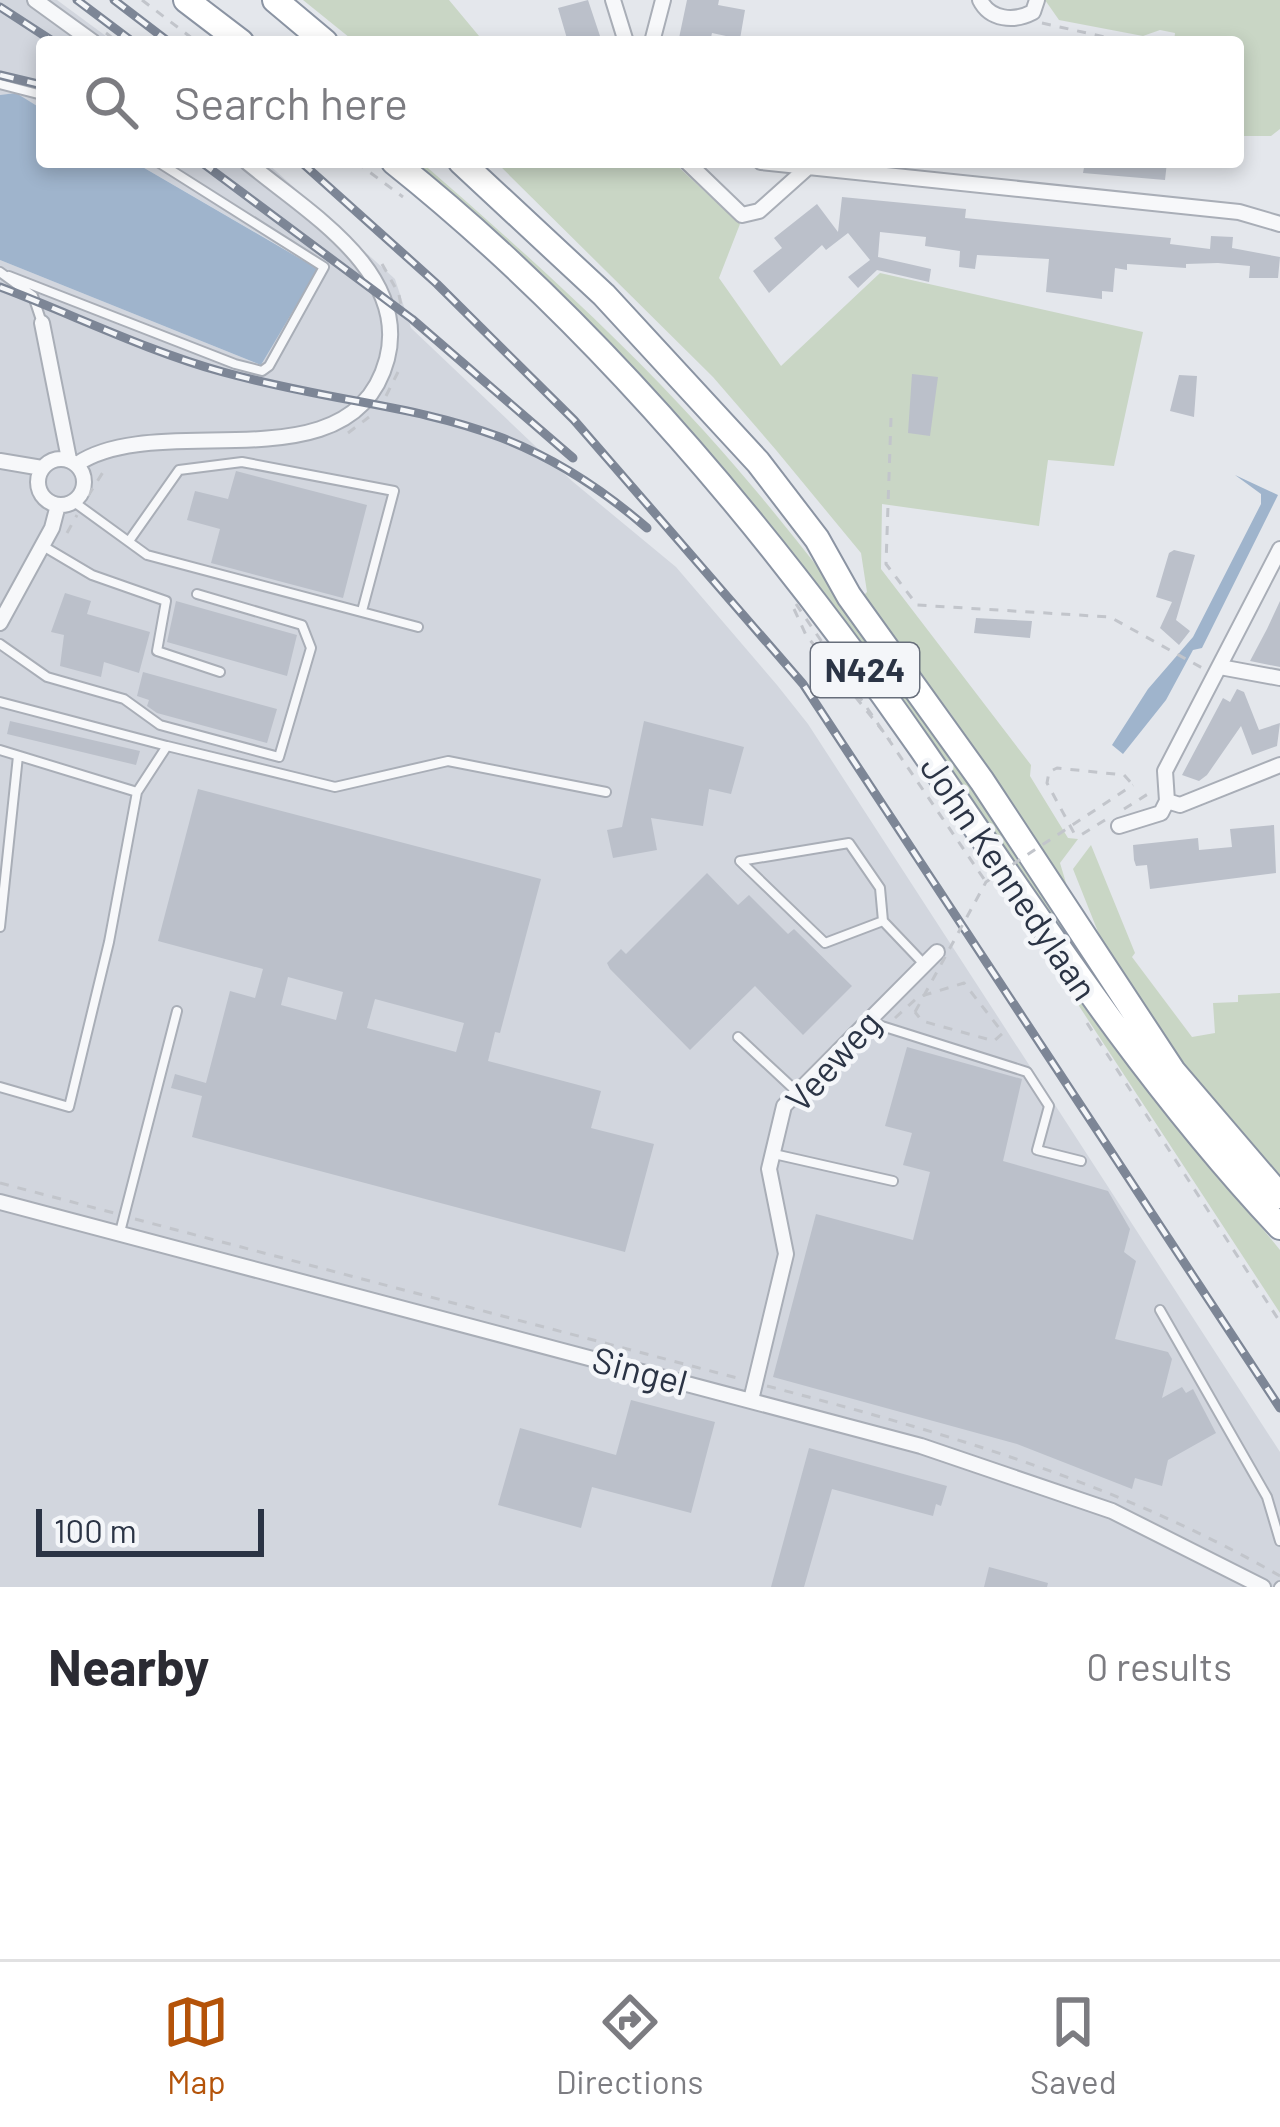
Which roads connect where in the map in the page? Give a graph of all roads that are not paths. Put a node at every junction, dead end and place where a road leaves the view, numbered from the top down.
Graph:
1 (35, 0) edge
2 (186, 0) edge
3 (275, 0) edge
4 (614, 0) edge
5 (663, 0) edge
6 (980, 0) edge
7 (1035, 6) edge
8 (85, 36) edge
9 (233, 36) edge
10 (318, 36) edge
11 (624, 36) edge
12 (654, 36) edge
13 (0, 84) edge
14 (36, 93) edge
15 (167, 168) edge
16 (254, 168) edge
17 (401, 168) edge
18 (467, 168) edge
19 (693, 168) edge
20 (799, 168) edge
21 (806, 169) junction
22 (1280, 224) edge
23 (4, 274) edge
24 (42, 323) joint
25 (0, 460) edge
26 (73, 462) junction
27 (42, 469) junction
28 (77, 499) junction
29 (129, 541) junction
30 (1280, 549) edge
31 (49, 550) junction
32 (197, 594) dead end
33 (362, 611) junction
34 (0, 623) edge
35 (418, 627) dead end
36 (0, 644) edge
37 (1220, 667) junction
38 (220, 672) dead end
39 (1280, 678) edge
40 (0, 701) edge
41 (167, 746) junction
42 (0, 750) edge
43 (18, 756) junction
44 (1280, 765) edge
45 (137, 792) junction
46 (606, 792) dead end
47 (1167, 801) junction
48 (1119, 826) dead end
49 (883, 921) junction
50 (0, 927) edge
51 (937, 952) dead end
52 (924, 964) junction
53 (177, 1011) dead end
54 (868, 1021) junction
55 (738, 1037) dead end
56 (0, 1087) edge
57 (797, 1092) junction
58 (773, 1154) junction
59 (1081, 1161) dead end
60 (893, 1181) dead end
61 (1280, 1196) edge
62 (0, 1202) edge
63 (1280, 1227) edge
64 (120, 1234) junction
65 (1160, 1310) dead end
66 (751, 1400) junction
67 (1280, 1541) edge
68 (1263, 1587) edge

1 - 8 street
2 - 9 highway
3 - 10 highway
4 - 11 street
5 - 12 street
6 - 7 street
13 - 14 lane
15 - 23 lane
16 - 26 street
17 - 63 highway, John Kennedylaan / N424
18 - 61 highway, John Kennedylaan / N424
19 - 21 street
20 - 21 street
21 - 22 street
23 - 24 lane
24 - 26 street
25 - 27 street
26 - 27 street
26 - 28 street
27 - 28 street
28 - 29 lane
28 - 31 street
29 - 33 lane
29 - 33 lane
30 - 37 street
31 - 34 street
31 - 38 lane
32 - 36 lane
33 - 35 lane
37 - 39 street
37 - 47 street
40 - 41 lane
41 - 45 lane
41 - 46 lane
42 - 43 lane
43 - 45 lane
43 - 50 lane
44 - 47 street
45 - 56 lane
47 - 48 street
49 - 49 lane
49 - 52 lane
51 - 52 street, Veeweg
52 - 54 street, Veeweg
53 - 64 lane
54 - 57 street, Veeweg
54 - 59 lane
55 - 57 lane
57 - 58 street, Veeweg
58 - 60 lane
58 - 66 street, Veeweg
62 - 64 street, Singel
64 - 66 street, Singel
65 - 67 lane
66 - 68 street, Singel

